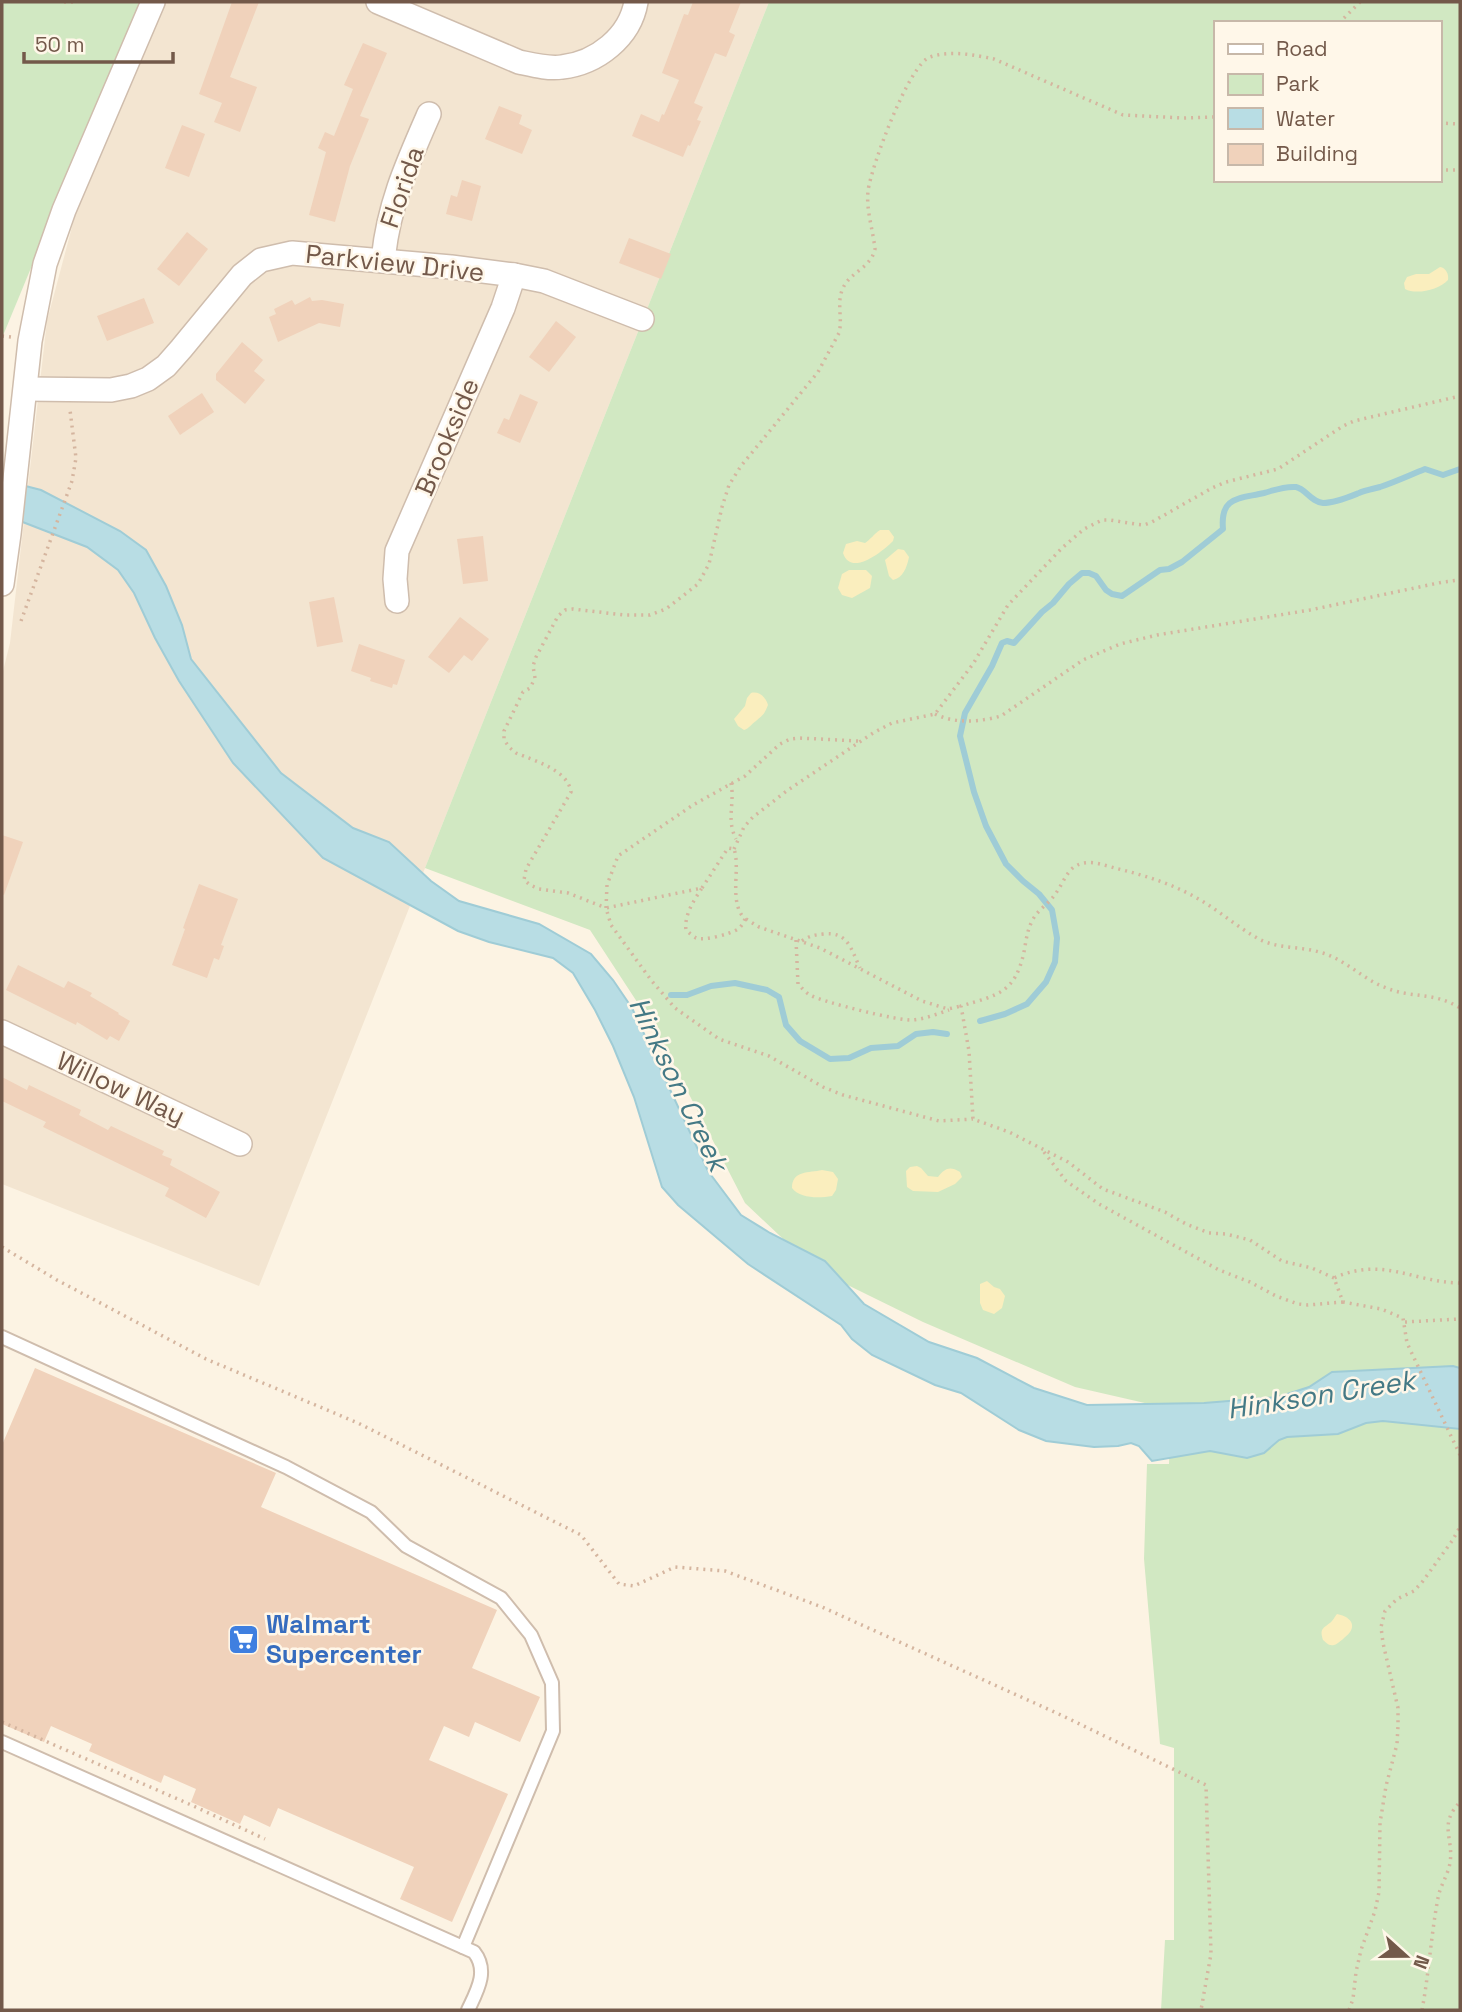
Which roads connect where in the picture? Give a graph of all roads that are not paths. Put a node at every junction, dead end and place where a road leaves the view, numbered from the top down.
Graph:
1 (153, 2) edge
2 (377, 2) edge
3 (636, 2) edge
4 (429, 114) dead end
5 (383, 261) junction
6 (514, 275) junction
7 (642, 319) dead end
8 (26, 389) junction
9 (2, 584) edge
10 (397, 601) dead end
11 (2, 1032) edge
12 (240, 1144) dead end
13 (2, 1337) edge
14 (2, 1742) edge
15 (463, 1947) junction
16 (468, 2010) edge

1 - 8 street
2 - 3 street
4 - 5 street, Florida
5 - 6 street, Parkview Drive
5 - 8 street, Parkview Drive
6 - 7 street, Parkview Drive
6 - 10 street, Brookside
8 - 9 street
11 - 12 street, Willow Way
13 - 15 lane
14 - 15 lane
15 - 16 lane

